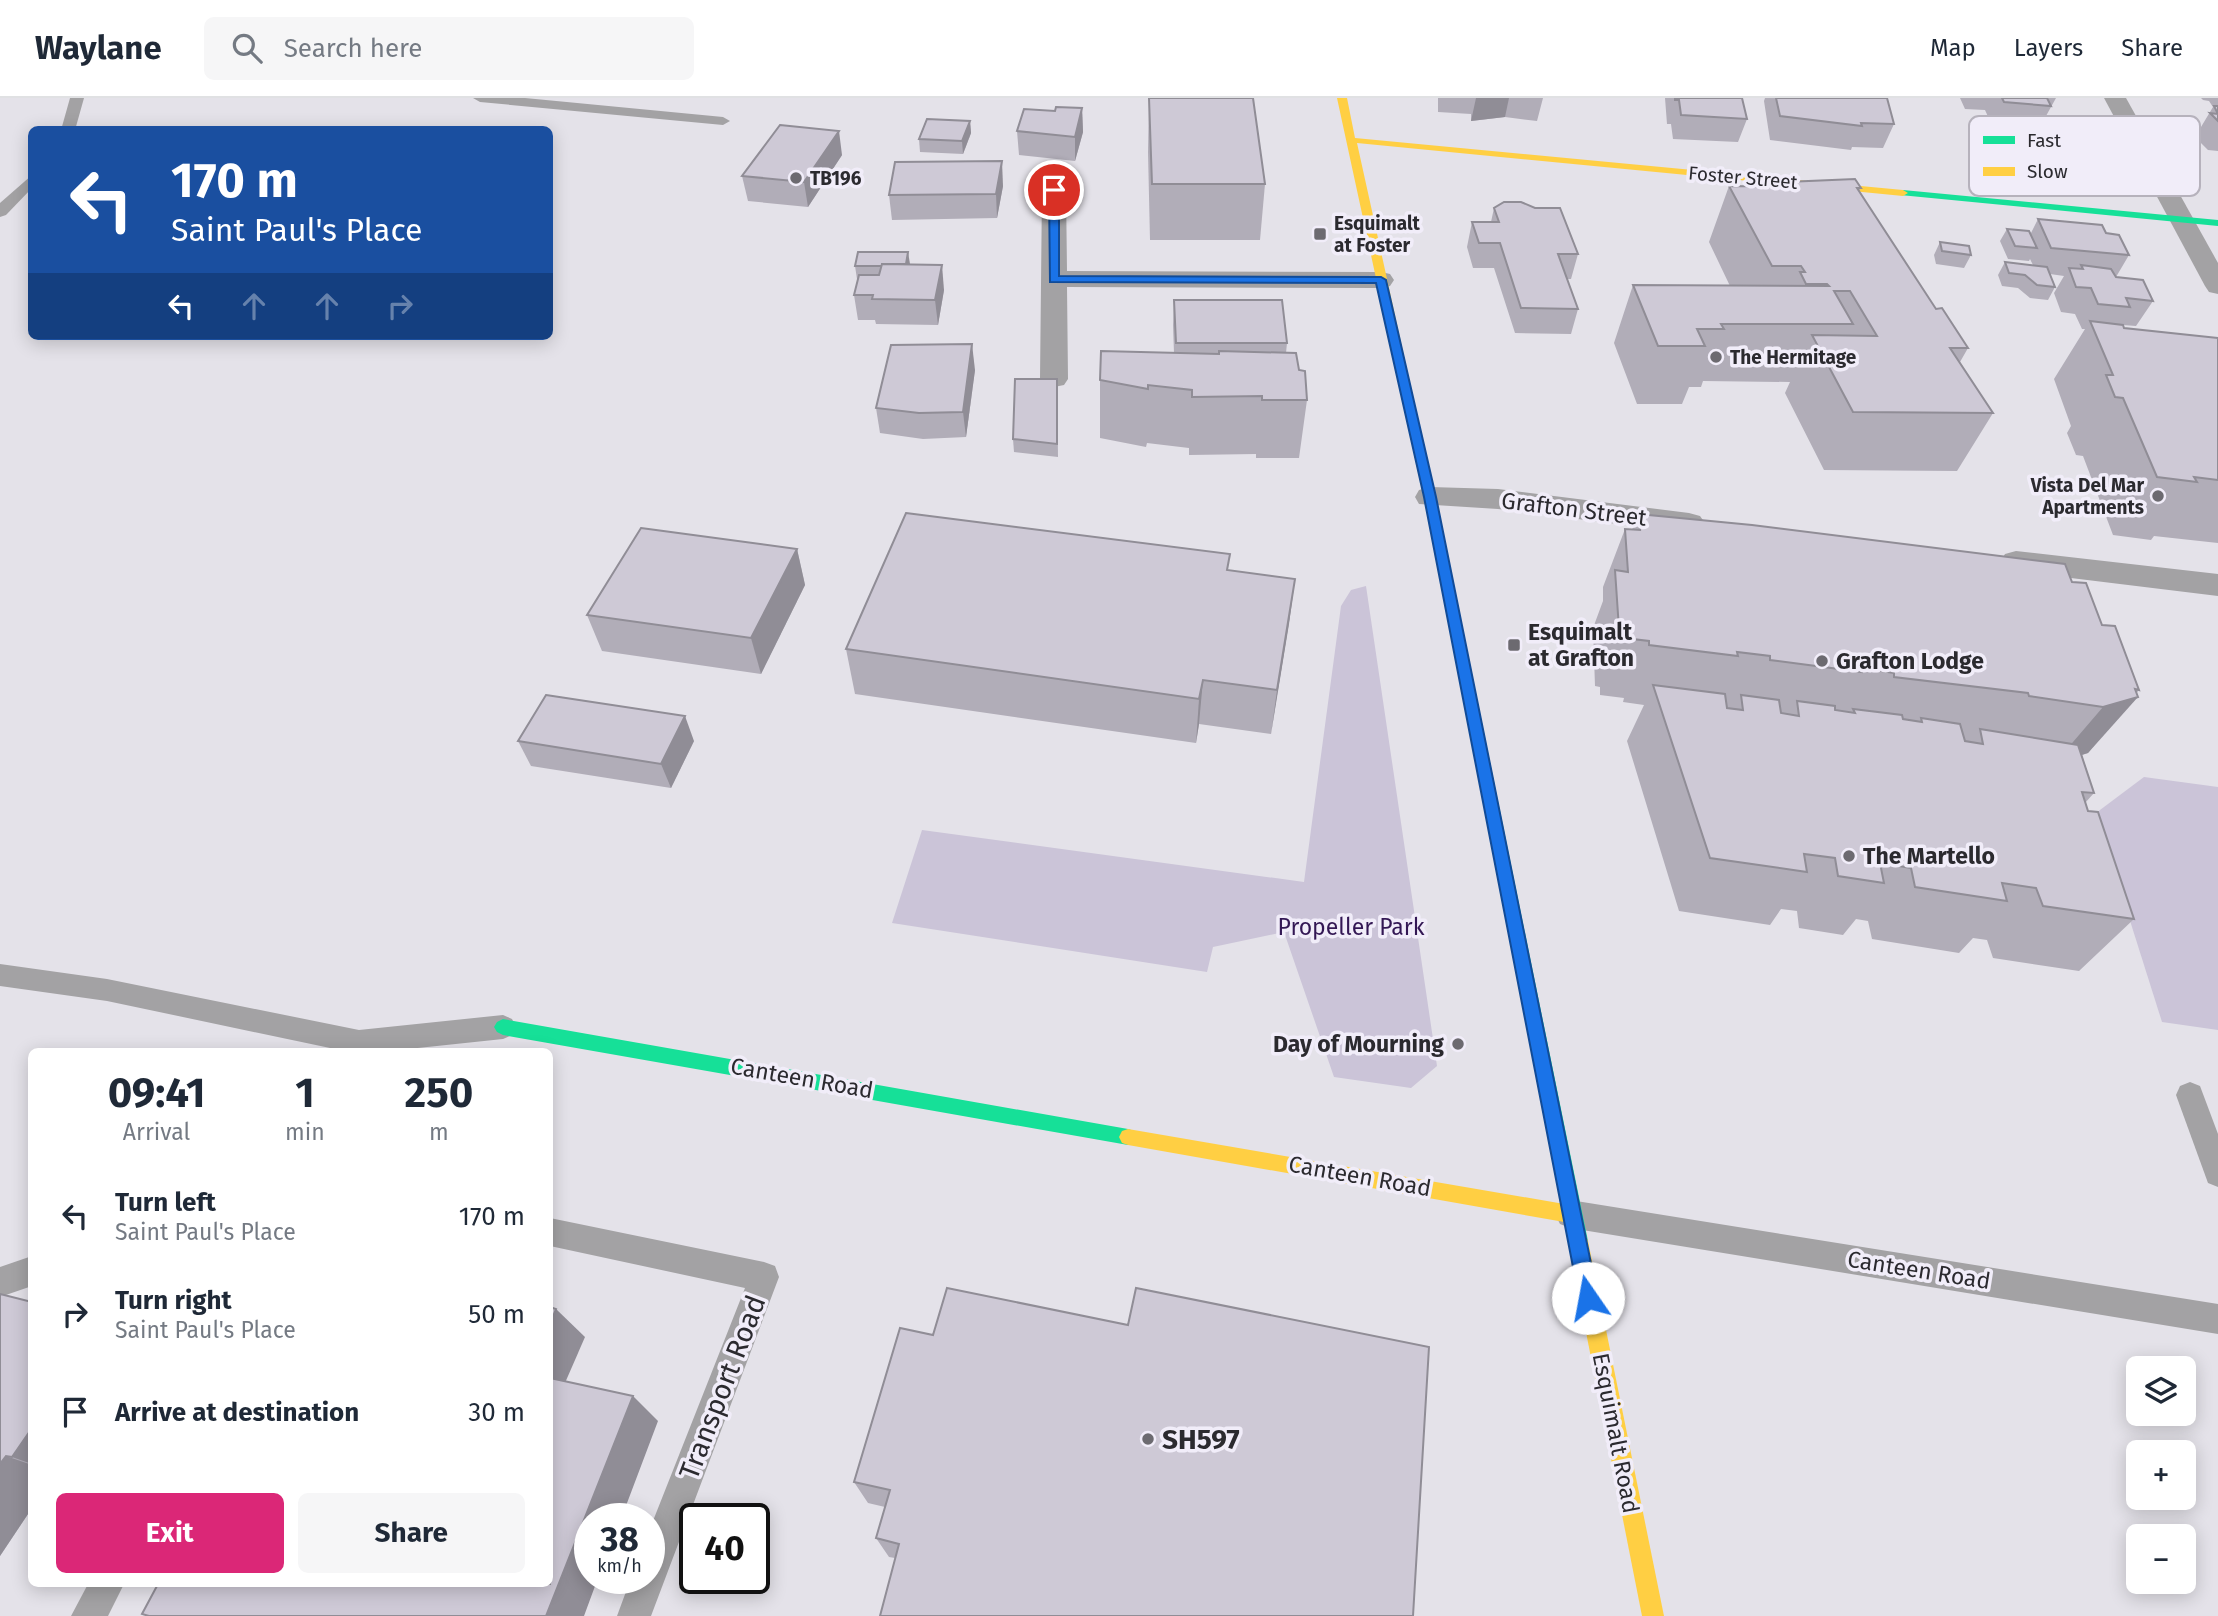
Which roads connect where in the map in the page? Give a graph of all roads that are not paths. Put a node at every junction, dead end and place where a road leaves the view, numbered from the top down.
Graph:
1 (77, 98) edge
2 (480, 98) edge
3 (1342, 98) edge
4 (2115, 98) edge
5 (580, 102) edge
6 (2125, 116) edge
7 (723, 121) dead end
8 (69, 126) edge
9 (1352, 140) junction
10 (28, 183) edge
11 (1054, 190) dead end
12 (2168, 196) edge
13 (0, 212) edge
14 (2181, 219) junction
15 (2218, 223) edge
16 (1054, 279) junction
17 (1381, 280) junction
18 (2218, 286) edge
19 (1054, 379) edge
20 (1430, 497) junction
21 (1720, 526) edge
22 (1984, 558) edge
23 (2218, 585) edge
24 (0, 975) edge
25 (503, 1027) joint
26 (2190, 1095) dead end
27 (2218, 1173) edge
28 (1570, 1214) junction
29 (553, 1234) edge
30 (2218, 1319) edge
31 (665, 1535) edge
32 (105, 1587) edge
33 (642, 1594) edge
34 (88, 1616) edge
35 (634, 1616) edge
36 (1653, 1616) edge

1 - 8 lane
2 - 5 lane
3 - 9 street, Esquimalt Road
4 - 6 street
5 - 7 lane
9 - 14 street, Foster Street
9 - 17 street, Esquimalt Road
10 - 13 lane
11 - 16 street
12 - 14 street
14 - 15 street, Foster Street
14 - 18 street
16 - 17 street
16 - 19 street
17 - 20 street, Esquimalt Road
20 - 21 street, Grafton Street
20 - 28 street, Esquimalt Road
22 - 23 street
24 - 25 lane
25 - 28 street, Canteen Road
26 - 27 lane
28 - 30 lane, Canteen Road
28 - 36 street, Esquimalt Road
29 - 31 lane, Transport Road
32 - 34 lane
33 - 35 lane, Transport Road

